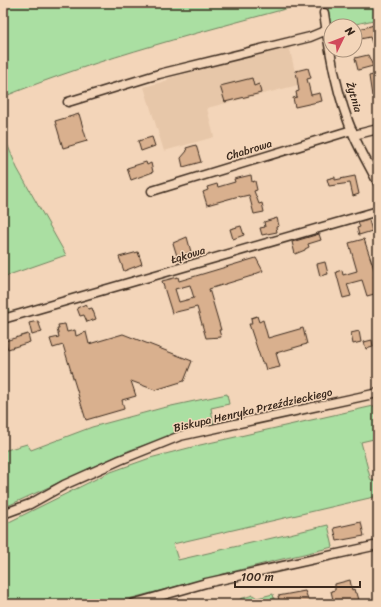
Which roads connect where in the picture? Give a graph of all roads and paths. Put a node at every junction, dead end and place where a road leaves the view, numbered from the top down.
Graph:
1 (324, 12) dead end
2 (325, 18) edge
3 (323, 32) edge
4 (333, 58) edge
5 (68, 102) dead end
6 (378, 129) edge
7 (353, 132) junction
8 (378, 183) edge
9 (152, 190) dead end
10 (378, 211) edge
11 (3, 319) edge
12 (378, 393) edge
13 (3, 514) edge
14 (378, 545) edge
15 (132, 604) edge

1 - 2 street, Żytnia
3 - 5 street
4 - 7 street, Żytnia
6 - 7 street, Chabrowa
7 - 8 street, Żytnia
7 - 9 street, Chabrowa
10 - 11 street, Łąkowa
12 - 13 street, Biskupa Henryka Przeździeckiego
14 - 15 street

